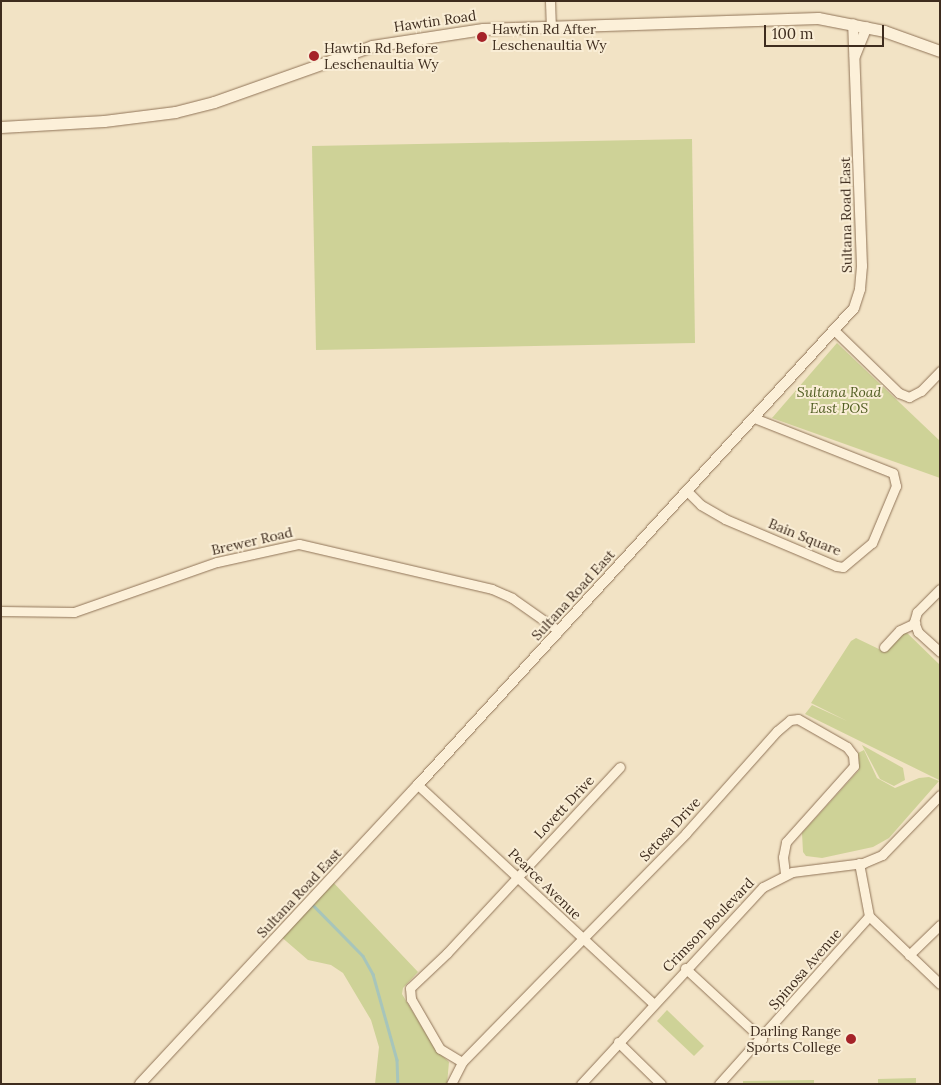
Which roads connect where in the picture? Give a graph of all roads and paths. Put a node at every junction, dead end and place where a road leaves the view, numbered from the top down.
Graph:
1 (550, 1) edge
2 (852, 24) junction
3 (551, 25) junction
4 (867, 27) junction
5 (940, 51) edge
6 (855, 56) junction
7 (1, 127) edge
8 (835, 331) junction
9 (940, 371) edge
10 (754, 418) junction
11 (686, 490) junction
12 (940, 589) edge
13 (1, 611) edge
14 (914, 623) junction
15 (559, 631) junction
16 (884, 647) dead end
17 (940, 652) edge
18 (620, 767) dead end
19 (418, 785) junction
20 (940, 795) edge
21 (861, 863) junction
22 (788, 873) junction
23 (518, 877) junction
24 (869, 916) junction
25 (940, 925) edge
26 (584, 940) junction
27 (909, 955) junction
28 (685, 968) junction
29 (940, 984) edge
30 (653, 1003) junction
31 (762, 1039) junction
32 (618, 1042) junction
33 (462, 1062) junction
34 (140, 1084) edge
35 (451, 1084) edge
36 (581, 1084) edge
37 (661, 1084) edge
38 (719, 1084) edge

1 - 3 street
2 - 3 main road, Hawtin Road
2 - 4 main road, Hawtin Road
2 - 6 street, Sultana Road East
3 - 7 main road, Hawtin Road
4 - 5 main road, Hawtin Road
4 - 6 street, Sultana Road East
6 - 8 street, Sultana Road East
8 - 9 street
8 - 10 street, Sultana Road East
10 - 11 street, Sultana Road East
10 - 11 street, Bain Square
11 - 15 street, Sultana Road East
12 - 14 street
13 - 15 street, Brewer Road
14 - 16 street
14 - 17 street
15 - 19 street, Sultana Road East
18 - 23 street, Lovett Drive
19 - 23 street, Pearce Avenue
19 - 34 street, Sultana Road East
20 - 21 street, Crimson Boulevard
21 - 22 street, Crimson Boulevard
21 - 24 street
22 - 26 street, Setosa Drive
22 - 28 street, Crimson Boulevard
23 - 26 street, Pearce Avenue
23 - 33 street, Lovett Drive
24 - 27 street
24 - 31 street, Spinosa Avenue
25 - 27 street
26 - 30 street, Pearce Avenue
26 - 33 street, Setosa Drive
27 - 29 street
28 - 30 street, Crimson Boulevard
28 - 31 street
30 - 32 street, Crimson Boulevard
31 - 38 street, Spinosa Avenue
32 - 36 street, Crimson Boulevard
32 - 37 street
33 - 35 street, Setosa Drive

